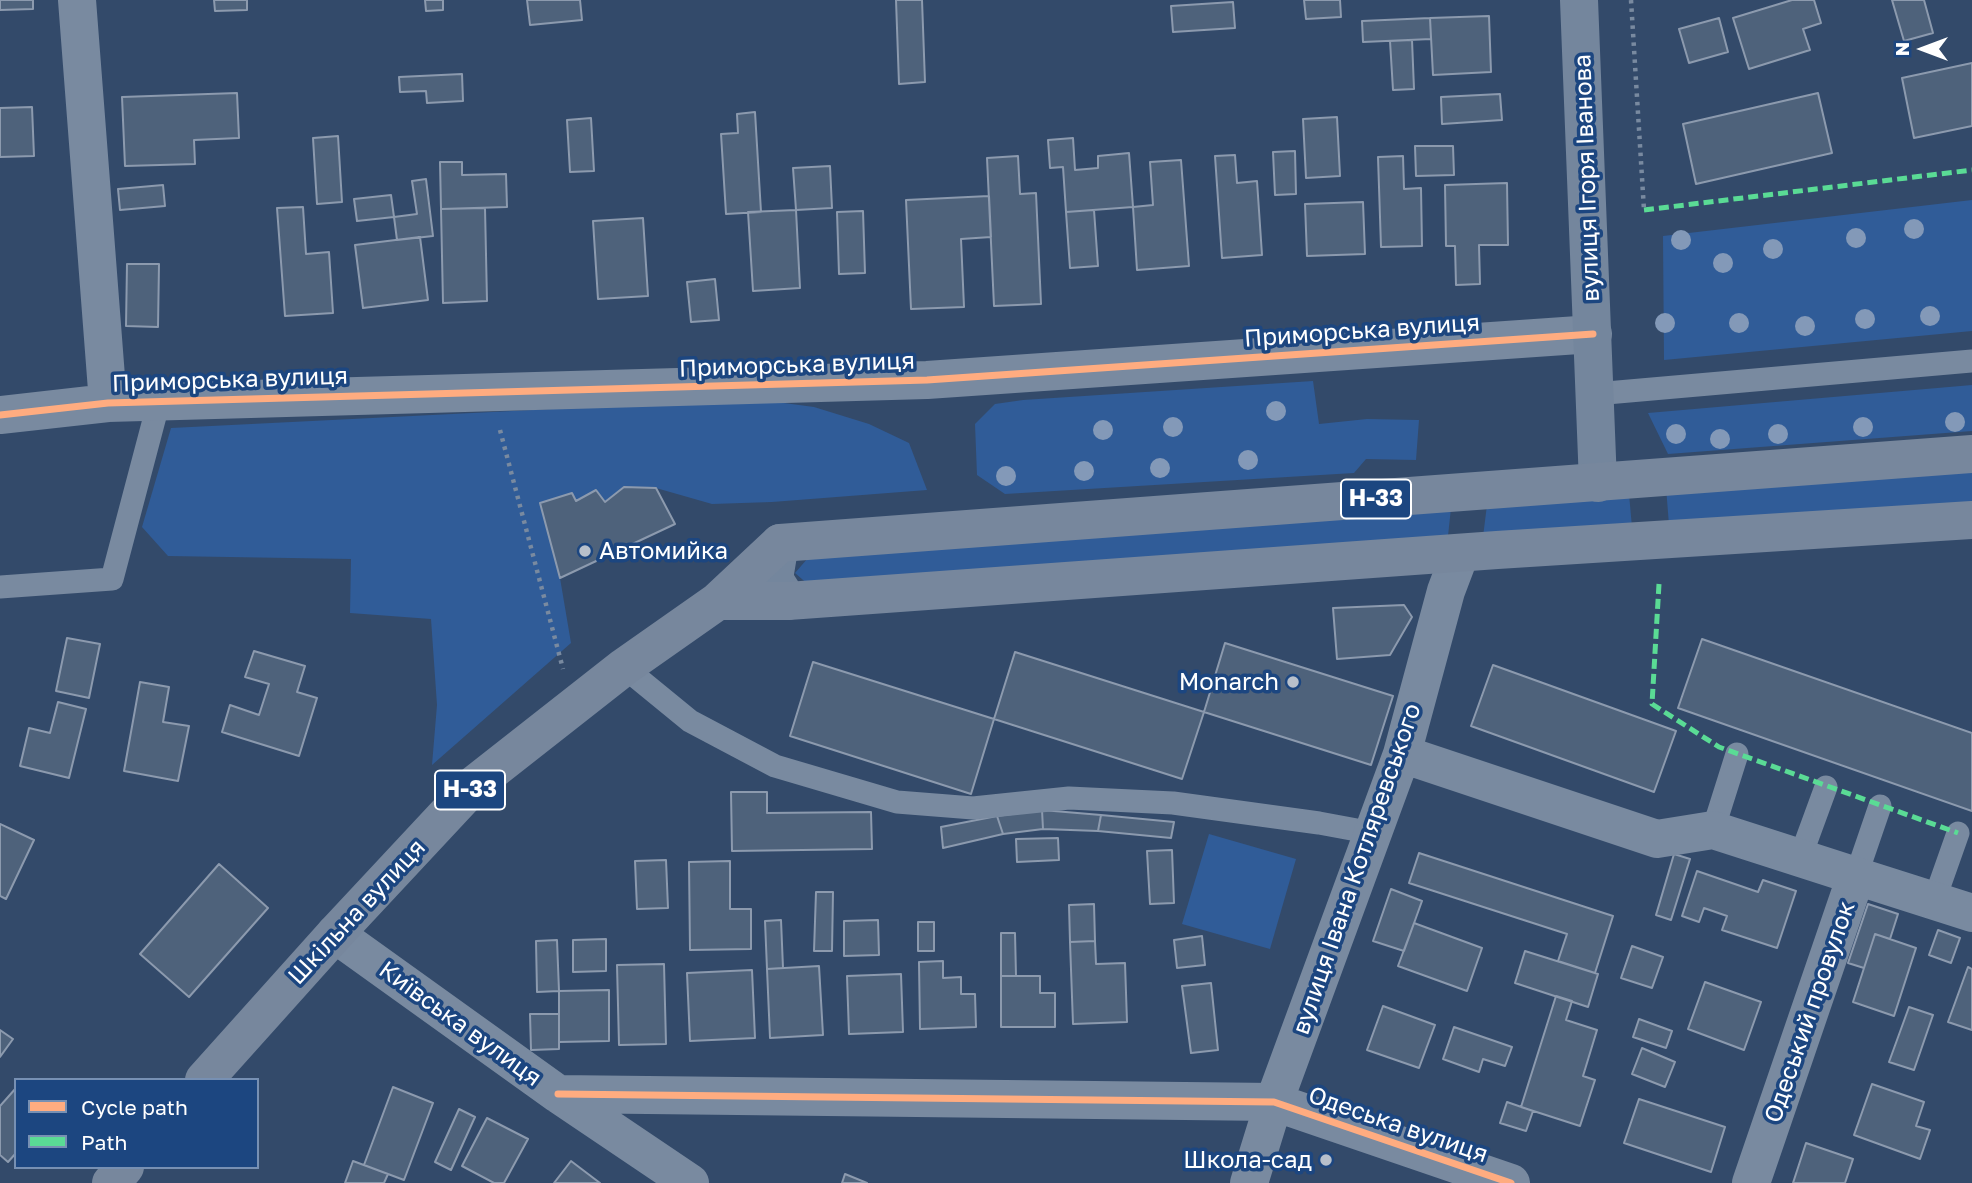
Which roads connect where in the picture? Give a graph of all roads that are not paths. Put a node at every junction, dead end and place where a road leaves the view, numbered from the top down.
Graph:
1 (77, 0) edge
2 (1579, 0) edge
3 (1593, 334) junction
4 (1972, 361) edge
5 (1595, 394) junction
6 (159, 401) junction
7 (108, 402) junction
8 (0, 415) edge
9 (1972, 454) edge
10 (1598, 483) junction
11 (1972, 520) edge
12 (780, 543) junction
13 (1460, 554) junction
14 (0, 587) edge
15 (718, 601) junction
16 (788, 601) junction
17 (624, 667) junction
18 (1402, 754) junction
19 (1737, 754) dead end
20 (1826, 787) dead end
21 (1880, 806) dead end
22 (1713, 830) junction
23 (1958, 833) dead end
24 (1373, 834) junction
25 (1800, 858) junction
26 (1856, 876) junction
27 (1934, 901) junction
28 (1972, 913) edge
29 (335, 934) junction
30 (206, 1078) edge
31 (558, 1094) junction
32 (1274, 1102) junction
33 (123, 1169) edge
34 (111, 1183) edge
35 (690, 1183) edge
36 (1248, 1183) edge
37 (1511, 1183) edge
38 (1751, 1183) edge

1 - 7 street
2 - 3 street, вулиця Ігоря Іванова
3 - 5 street, вулиця Ігоря Іванова
3 - 6 street, Приморська вулиця
4 - 5 lane
5 - 10 street, вулиця Ігоря Іванова
6 - 7 street, Приморська вулиця
6 - 14 lane
7 - 8 street, Приморська вулиця
9 - 10 main road, Н-33
10 - 12 main road, Н-33
11 - 13 main road
12 - 15 main road, Н-33
12 - 16 street
13 - 16 main road
13 - 18 street, вулиця Івана Котляревського
15 - 16 main road
15 - 17 main road, Шкільна вулиця / Н-33
17 - 24 lane
17 - 29 main road, Шкільна вулиця / Н-33
18 - 22 street
18 - 24 street, вулиця Івана Котляревського
19 - 22 lane
20 - 25 lane
21 - 26 lane
22 - 25 street
23 - 27 lane
24 - 32 street, вулиця Івана Котляревського
25 - 26 street
26 - 27 street, Одеський провулок
26 - 38 street, Одеський провулок
27 - 28 street, Одеський провулок
29 - 30 main road, Шкільна вулиця / Н-33
29 - 31 street, Київська вулиця
31 - 32 street, Одеська вулиця
31 - 35 street, Київська вулиця
32 - 36 street, вулиця Івана Котляревського
32 - 37 street, Одеська вулиця
33 - 34 main road

